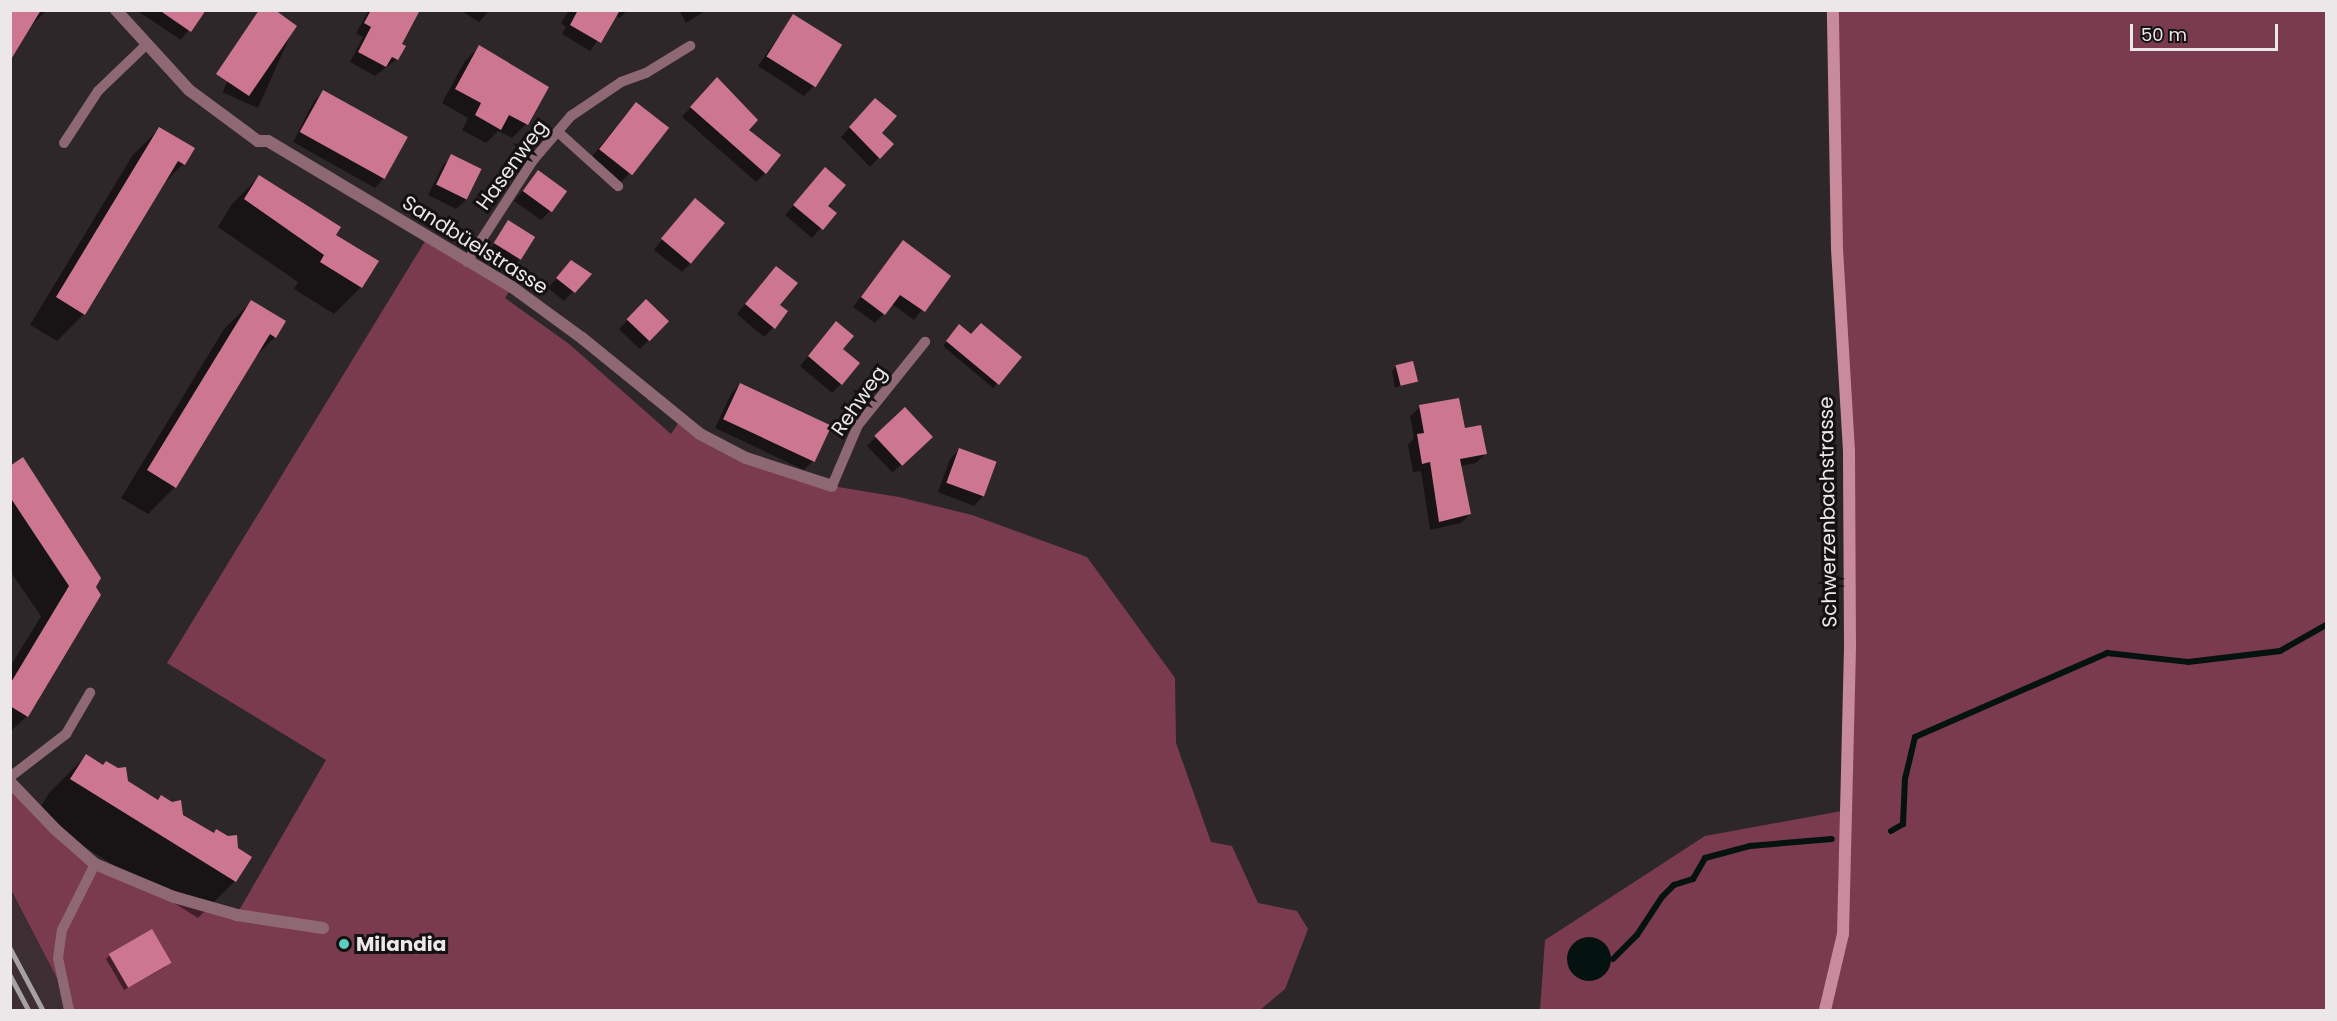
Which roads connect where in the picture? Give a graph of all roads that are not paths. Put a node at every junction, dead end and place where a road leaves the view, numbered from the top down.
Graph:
1 (116, 10) edge
2 (1833, 10) edge
3 (145, 46) junction
4 (690, 46) dead end
5 (558, 132) junction
6 (64, 143) dead end
7 (618, 186) dead end
8 (467, 262) junction
9 (925, 342) dead end
10 (832, 486) joint
11 (90, 693) dead end
12 (10, 777) edge
13 (10, 782) edge
14 (95, 864) junction
15 (323, 928) dead end
16 (69, 1011) edge
17 (1825, 1011) edge

1 - 3 street, Sandbüelstrasse
2 - 17 street, Schwerzenbachstrasse
3 - 6 lane
3 - 8 street, Sandbüelstrasse
4 - 5 lane, Hasenweg
5 - 7 lane
5 - 8 lane, Hasenweg
8 - 10 street, Sandbüelstrasse
9 - 10 lane, Rehweg
11 - 12 lane
13 - 14 street
14 - 15 street
14 - 16 lane

